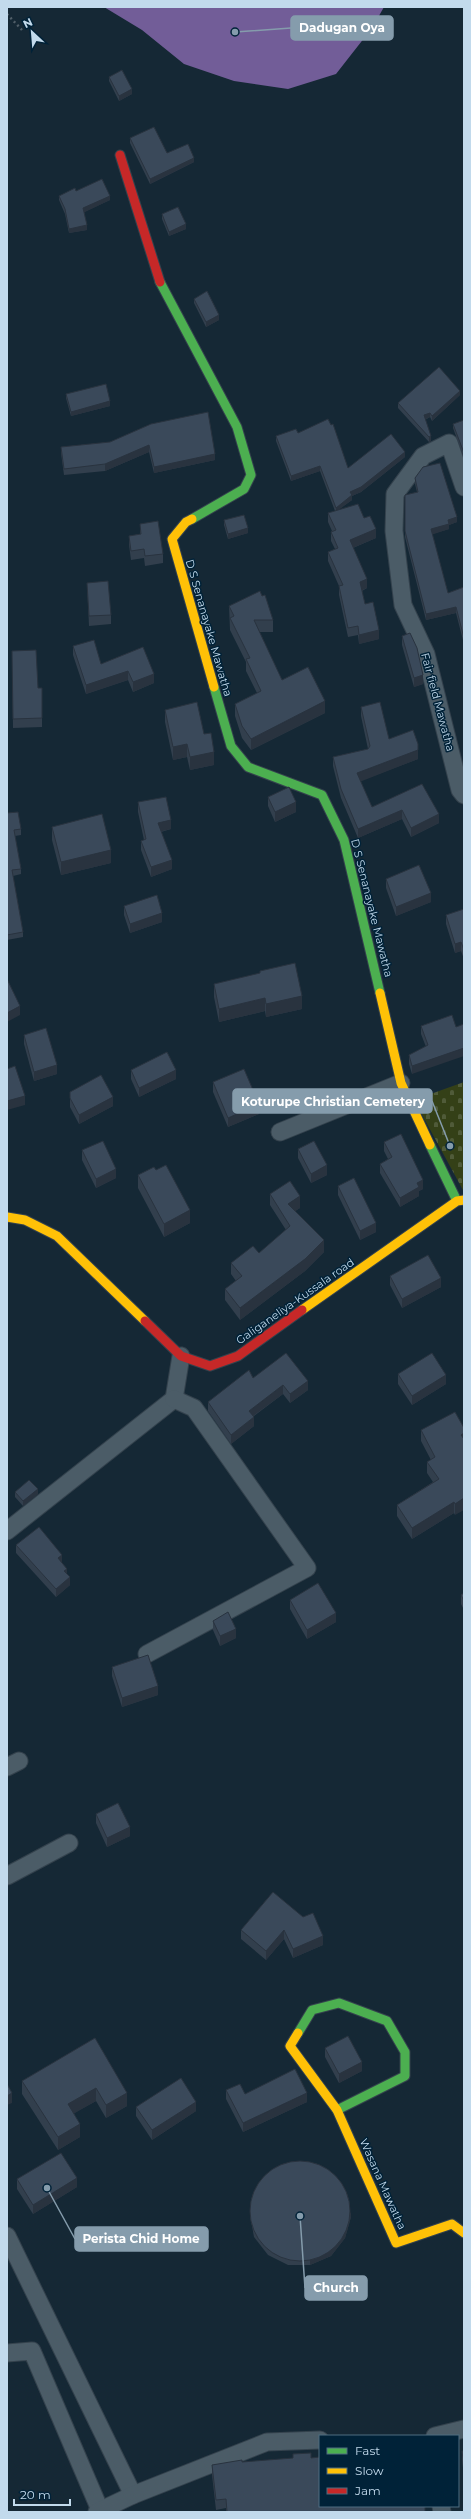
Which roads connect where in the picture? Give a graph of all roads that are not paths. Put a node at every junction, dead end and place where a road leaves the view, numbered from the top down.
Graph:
1 (120, 155) dead end
2 (464, 487) edge
3 (464, 795) edge
4 (401, 1083) junction
5 (280, 1132) dead end
6 (460, 1201) edge
7 (7, 1217) edge
8 (181, 1356) junction
9 (174, 1399) junction
10 (7, 1531) edge
11 (147, 1654) edge
12 (68, 1843) dead end
13 (7, 1876) edge
14 (337, 2110) junction
15 (464, 2233) edge
16 (7, 2236) edge
17 (7, 2353) edge
18 (464, 2429) edge
19 (439, 2435) edge
20 (319, 2440) edge
21 (133, 2495) junction
22 (98, 2511) edge

1 - 4 street, D S Senanayake Mawatha
2 - 3 street, Fair field Mawatha
4 - 5 street
4 - 6 street, D S Senanayake Mawatha
6 - 8 street, Galiganeliya-Kussala road
7 - 8 street, Galiganeliya-Kussala road
8 - 9 street
9 - 10 street
9 - 11 street
12 - 13 street
14 - 14 street
14 - 15 street, Wasana Mawatha
16 - 21 street
17 - 22 street
18 - 19 street
20 - 21 street
21 - 22 street

